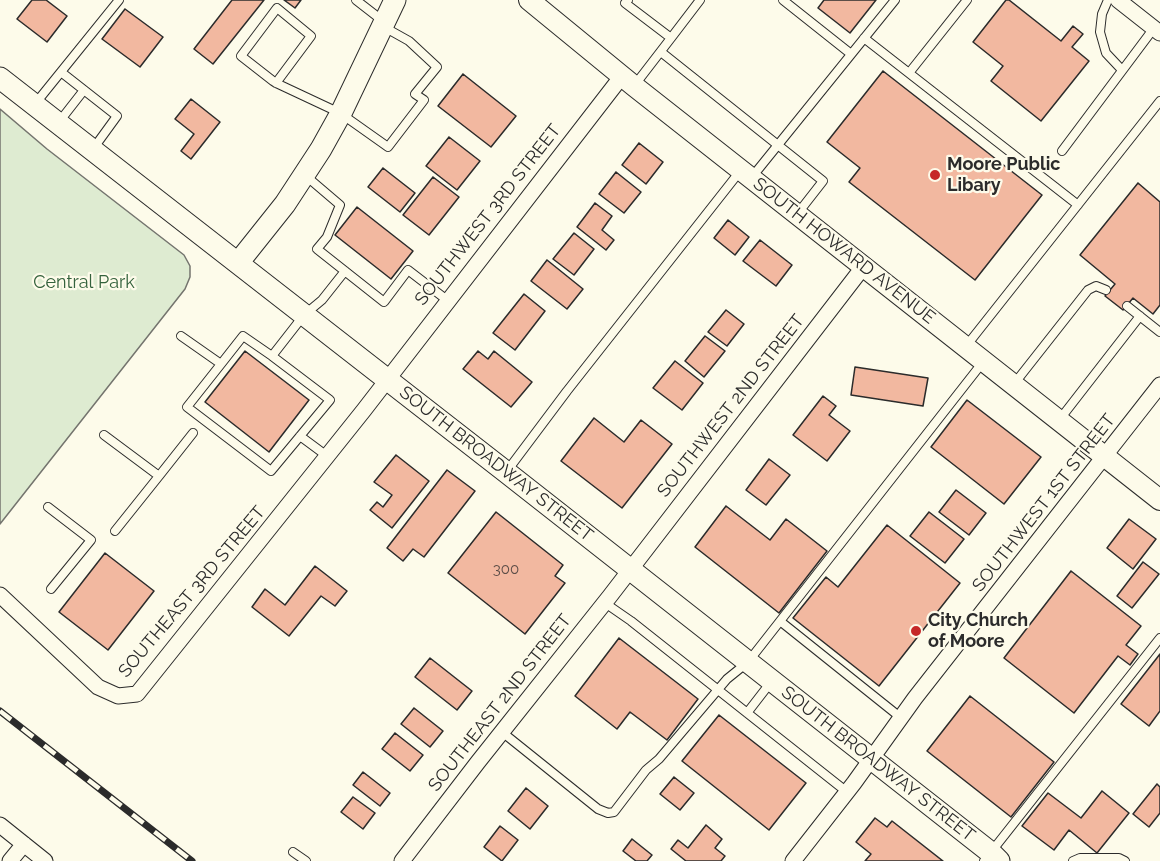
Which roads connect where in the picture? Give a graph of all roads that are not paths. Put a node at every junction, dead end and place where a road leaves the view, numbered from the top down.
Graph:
1 (118, 0) edge
2 (356, 0) edge
3 (395, 0) edge
4 (529, 0) edge
5 (628, 0) edge
6 (700, 0) edge
7 (783, 0) edge
8 (895, 0) edge
9 (967, 0) edge
10 (1108, 0) edge
11 (1118, 0) edge
12 (384, 24) junction
13 (1157, 31) edge
14 (671, 38) junction
15 (864, 38) junction
16 (661, 52) junction
17 (851, 54) junction
18 (1122, 70) junction
19 (61, 72) junction
20 (909, 73) junction
21 (0, 78) edge
22 (628, 81) junction
23 (276, 82) junction
24 (84, 90) junction
25 (1160, 100) edge
26 (35, 105) junction
27 (340, 113) junction
28 (58, 123) junction
29 (777, 145) junction
30 (93, 150) junction
31 (1062, 151) dead end
32 (746, 174) junction
33 (305, 175) junction
34 (1077, 205) junction
35 (797, 214) junction
36 (238, 263) junction
37 (864, 266) junction
38 (345, 271) junction
39 (1106, 290) dead end
40 (447, 300) junction
41 (1127, 306) dead end
42 (304, 315) junction
43 (1140, 316) junction
44 (1160, 332) edge
45 (181, 336) dead end
46 (966, 347) junction
47 (272, 356) junction
48 (984, 361) junction
49 (221, 364) junction
50 (387, 379) junction
51 (1014, 385) junction
52 (1160, 385) edge
53 (1059, 421) junction
54 (193, 433) dead end
55 (104, 435) dead end
56 (300, 436) junction
57 (327, 456) junction
58 (1104, 458) junction
59 (506, 472) junction
60 (159, 476) junction
61 (1160, 500) edge
62 (48, 507) dead end
63 (115, 531) dead end
64 (630, 569) junction
65 (51, 589) dead end
66 (0, 595) edge
67 (604, 603) junction
68 (780, 621) junction
69 (1160, 638) edge
70 (748, 662) junction
71 (772, 681) junction
72 (718, 690) junction
73 (747, 713) junction
74 (900, 717) junction
75 (502, 732) junction
76 (870, 758) junction
77 (847, 792) junction
78 (0, 825) edge
79 (24, 844) junction
80 (293, 852) dead end
81 (995, 859) edge
82 (10, 861) edge
83 (45, 861) edge
84 (306, 861) edge
85 (402, 861) edge
86 (793, 861) edge
87 (1073, 861) edge
88 (1125, 861) edge

1 - 19 lane
2 - 12 lane
3 - 12 main road
4 - 22 street, SOUTH HOWARD AVENUE
5 - 14 lane
6 - 14 lane
7 - 17 lane
8 - 15 lane
9 - 20 lane
10 - 18 lane
11 - 13 street
12 - 27 main road
12 - 27 lane
13 - 18 lane
14 - 16 lane
15 - 17 lane
15 - 20 lane
16 - 22 lane
16 - 29 lane
17 - 29 lane
18 - 31 lane
19 - 24 lane
19 - 26 lane
20 - 34 lane
21 - 26 main road, SOUTH BROADWAY STREET
22 - 32 street, SOUTH HOWARD AVENUE
22 - 40 street, SOUTHWEST 3RD STREET
23 - 23 lane
23 - 27 lane
24 - 28 lane
24 - 30 lane
25 - 34 lane
26 - 28 main road, SOUTH BROADWAY STREET
27 - 33 main road
28 - 30 main road, SOUTH BROADWAY STREET
29 - 32 lane
29 - 35 lane
30 - 36 main road, SOUTH BROADWAY STREET
32 - 35 street, SOUTH HOWARD AVENUE
32 - 59 lane
33 - 36 main road
33 - 38 lane
34 - 46 lane
35 - 37 street, SOUTH HOWARD AVENUE
36 - 42 main road, SOUTH BROADWAY STREET
37 - 46 street, SOUTH HOWARD AVENUE
37 - 64 street, SOUTHWEST 2ND STREET
38 - 40 lane
38 - 42 lane
39 - 51 lane
40 - 50 street, SOUTHWEST 3RD STREET
41 - 43 lane
42 - 47 lane
42 - 50 main road, SOUTH BROADWAY STREET
43 - 44 lane
43 - 53 lane
45 - 49 lane
46 - 48 street, SOUTH HOWARD AVENUE
47 - 49 lane
47 - 56 lane
48 - 51 street, SOUTH HOWARD AVENUE
48 - 68 lane
49 - 56 lane
50 - 57 street, SOUTHEAST 3RD STREET
50 - 59 main road, SOUTH BROADWAY STREET
51 - 53 street, SOUTH HOWARD AVENUE
52 - 58 street, SOUTHWEST 1ST STREET
53 - 58 street, SOUTH HOWARD AVENUE
54 - 60 lane
55 - 60 lane
56 - 57 lane
57 - 66 street, SOUTHEAST 3RD STREET
58 - 61 street, SOUTH HOWARD AVENUE
58 - 74 street, SOUTHWEST 1ST STREET
59 - 64 main road, SOUTH BROADWAY STREET
60 - 63 lane
62 - 65 lane
64 - 67 street, SOUTHEAST 2ND STREET
64 - 70 main road, SOUTH BROADWAY STREET
67 - 72 lane
67 - 75 street, SOUTHEAST 2ND STREET
68 - 70 lane
68 - 74 lane
69 - 81 lane
70 - 71 main road, SOUTH BROADWAY STREET
70 - 72 lane
71 - 73 lane
71 - 76 main road, SOUTH BROADWAY STREET
72 - 73 lane
72 - 75 lane
73 - 77 lane
74 - 76 street, SOUTHWEST 1ST STREET
75 - 85 street, SOUTHEAST 2ND STREET
76 - 77 street, SOUTHWEST 1ST STREET
76 - 81 main road, SOUTH BROADWAY STREET
77 - 86 street, SOUTHWEST 1ST STREET
78 - 79 street
79 - 82 street
79 - 83 street
80 - 84 lane
87 - 88 lane

